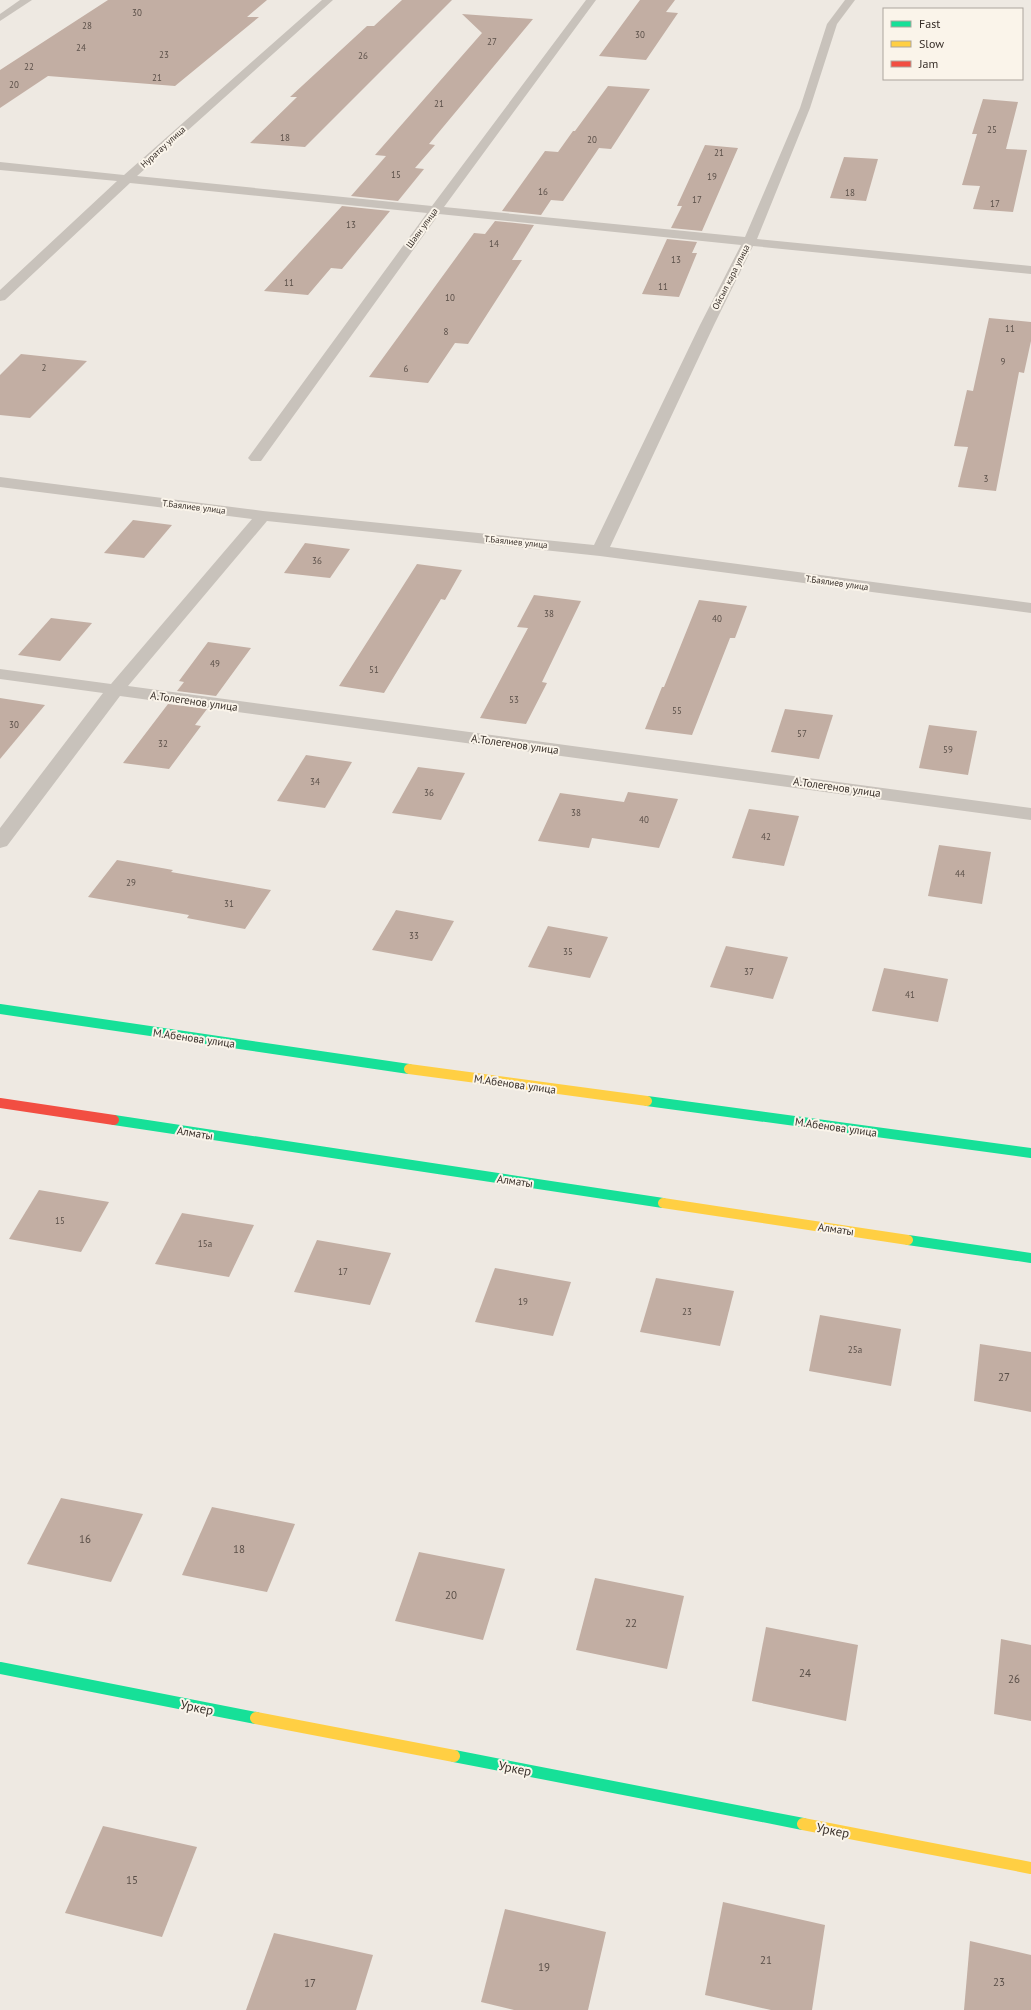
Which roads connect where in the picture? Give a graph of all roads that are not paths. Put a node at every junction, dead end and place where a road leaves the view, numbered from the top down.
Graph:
1 (27, 0) edge
2 (328, 0) edge
3 (591, 0) edge
4 (850, 0) edge
5 (0, 18) edge
6 (0, 166) edge
7 (127, 179) junction
8 (436, 209) junction
9 (748, 242) junction
10 (1031, 270) edge
11 (0, 297) edge
12 (256, 458) dead end
13 (0, 482) edge
14 (263, 516) junction
15 (600, 551) junction
16 (1031, 608) edge
17 (0, 674) edge
18 (115, 690) junction
19 (1031, 814) edge
20 (0, 842) edge
21 (0, 1009) edge
22 (0, 1103) edge
23 (1031, 1153) edge
24 (1031, 1258) edge
25 (0, 1668) edge
26 (1031, 1868) edge

1 - 5 street
2 - 7 street, Нуратау улица
3 - 8 street, Шаян улица
4 - 9 street, Ойсыл кара улица
6 - 7 street
7 - 8 street
7 - 11 street, Нуратау улица
8 - 9 street
8 - 12 street, Шаян улица
9 - 10 street
9 - 15 street, Ойсыл кара улица
13 - 14 street, Т.Баялиев улица
14 - 15 street, Т.Баялиев улица
14 - 18 street
15 - 16 street, Т.Баялиев улица
17 - 18 street, А.Толегенов улица
18 - 19 street, А.Толегенов улица
18 - 20 street
21 - 23 street, М.Абенова улица
22 - 24 street, Алматы
25 - 26 street, Уркер

